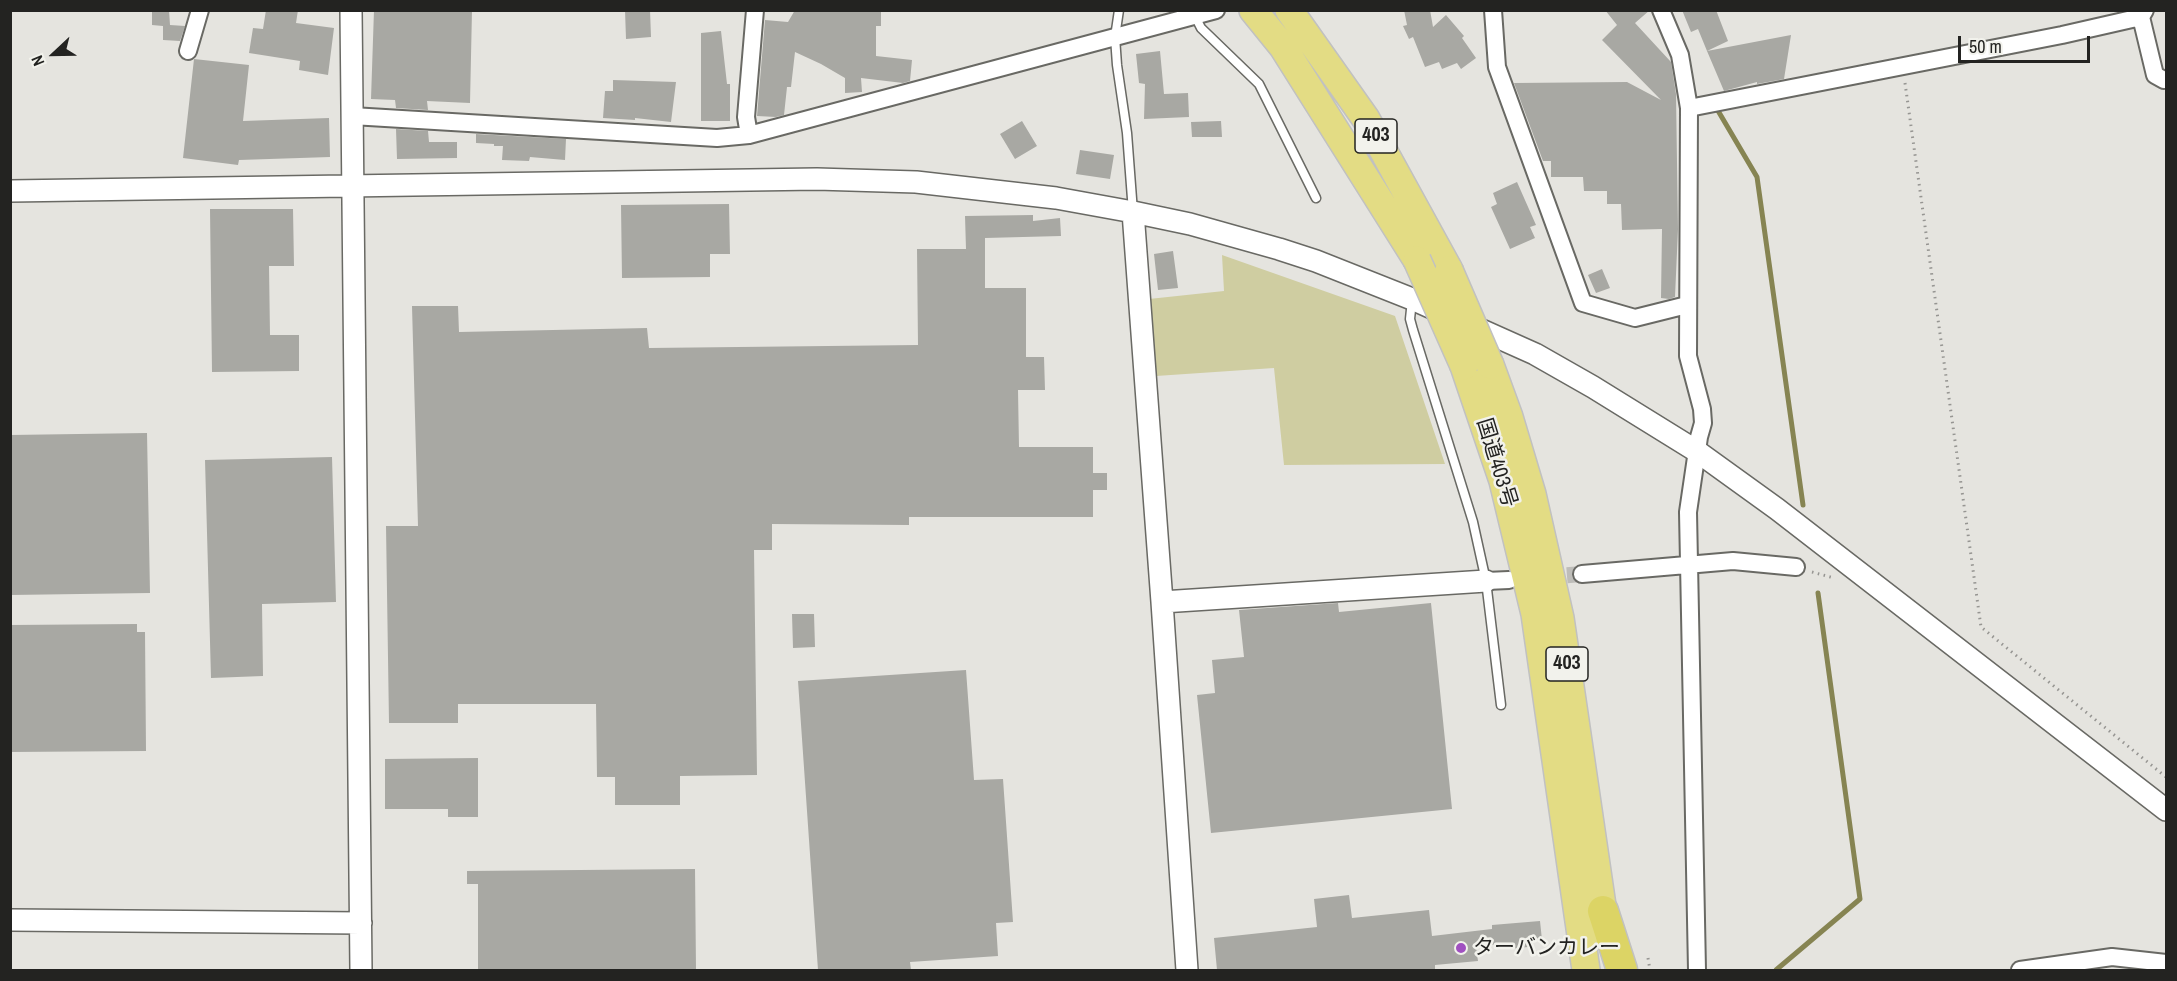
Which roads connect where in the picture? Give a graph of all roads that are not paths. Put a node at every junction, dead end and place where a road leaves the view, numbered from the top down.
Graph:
1 (200, 10) edge
2 (351, 10) edge
3 (755, 10) edge
4 (1119, 10) edge
5 (1216, 10) edge
6 (1253, 10) edge
7 (1288, 10) edge
8 (1493, 10) edge
9 (1661, 10) edge
10 (2143, 14) edge
11 (1195, 16) junction
12 (1115, 37) junction
13 (188, 51) dead end
14 (2164, 80) dead end
15 (1689, 108) junction
16 (352, 116) junction
17 (749, 135) junction
18 (354, 187) junction
19 (10, 191) edge
20 (1316, 198) dead end
21 (1133, 212) junction
22 (1412, 299) junction
23 (1687, 305) junction
24 (1477, 365) junction
25 (1698, 452) junction
26 (1689, 564) junction
27 (1796, 567) road end
28 (1582, 574) tunnel mouth
29 (1509, 580) dead end
30 (1486, 581) junction
31 (1162, 602) junction
32 (1502, 705) dead end
33 (2166, 810) edge
34 (1603, 911) junction
35 (10, 920) edge
36 (361, 923) junction
37 (2166, 963) edge
38 (1635, 964) edge
39 (361, 970) edge
40 (1187, 970) edge
41 (1586, 970) edge
42 (1612, 970) edge
43 (1697, 970) edge
44 (2020, 970) edge

1 - 13 street
2 - 16 street
3 - 17 street
4 - 12 lane
5 - 11 street
6 - 24 highway, 国道403号 / 403, bridge
7 - 24 highway, 国道403号 / 403, bridge
8 - 23 street
9 - 15 street
10 - 14 street
10 - 15 street
11 - 12 street
11 - 20 lane
12 - 17 street
12 - 21 lane
15 - 23 street
16 - 17 street
16 - 18 street
18 - 19 street
18 - 21 street
18 - 36 street
21 - 22 street
21 - 31 street
22 - 25 street
22 - 30 lane
23 - 25 street
24 - 34 highway, 国道403号 / 403
24 - 41 highway, 国道403号 / 403
25 - 26 street
25 - 33 street
26 - 27 street
26 - 28 street
26 - 43 street
29 - 30 street
30 - 31 street
30 - 32 lane
31 - 40 street
34 - 38 highway
34 - 42 highway, 国道403号 / 403
35 - 36 street
36 - 39 street
37 - 44 street

